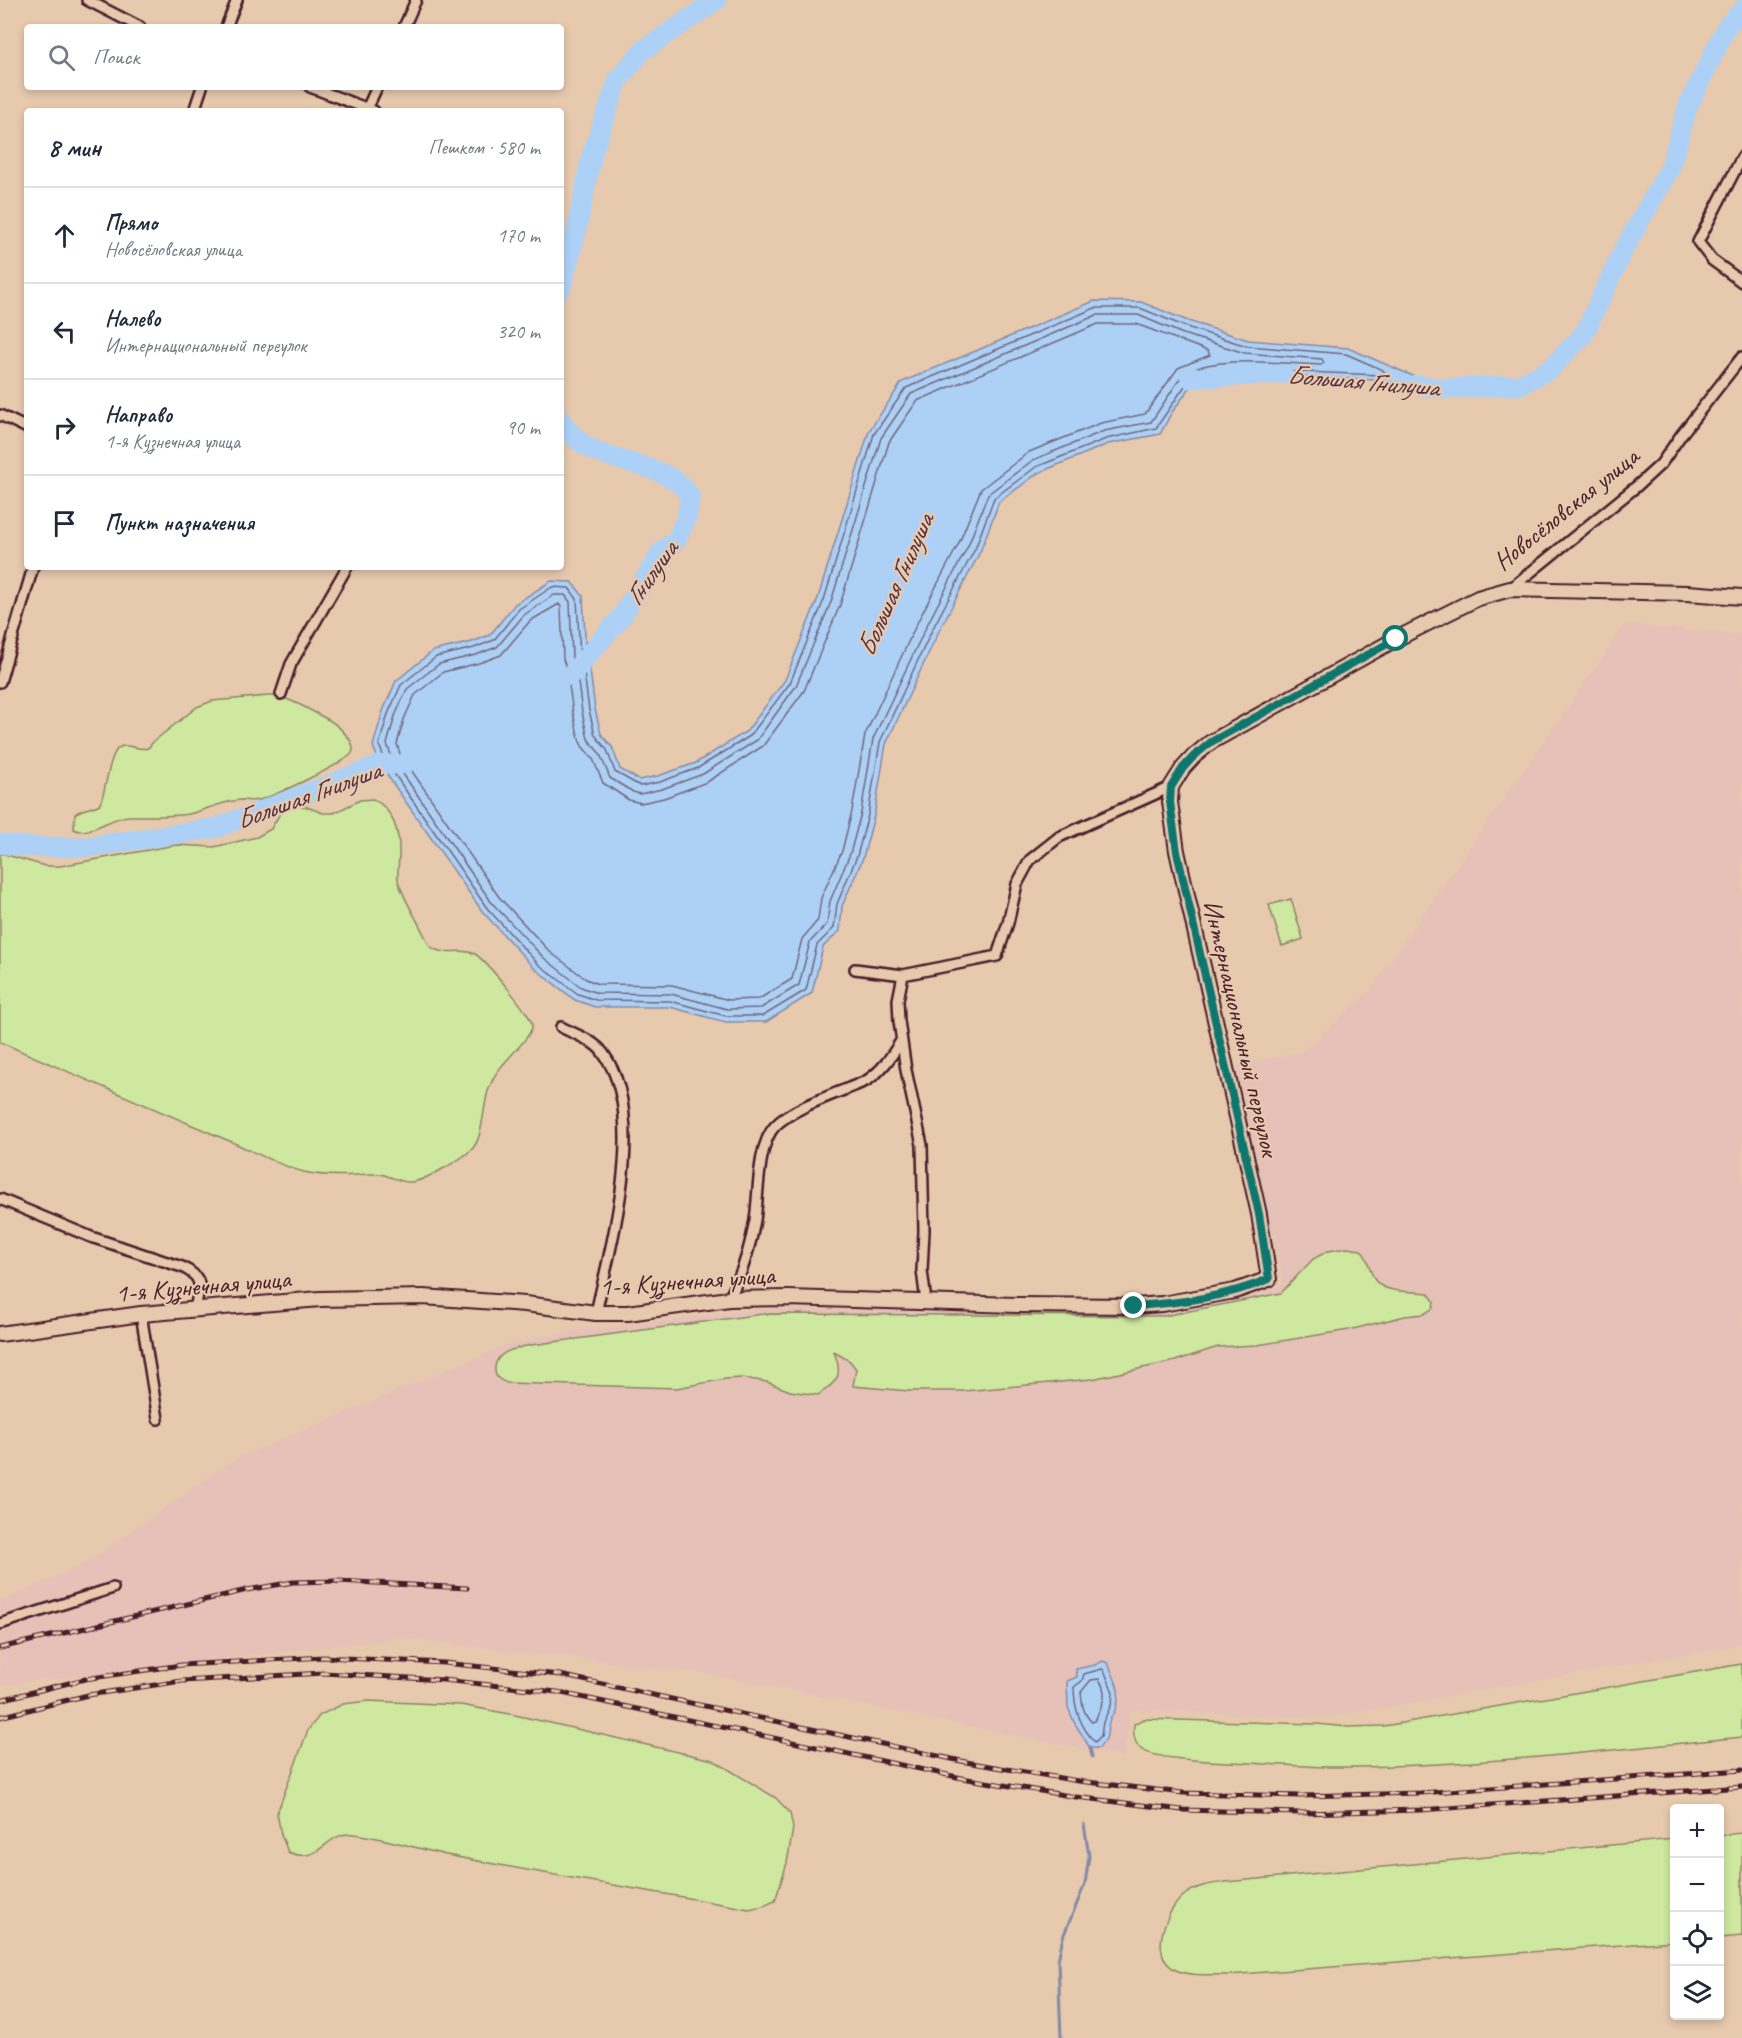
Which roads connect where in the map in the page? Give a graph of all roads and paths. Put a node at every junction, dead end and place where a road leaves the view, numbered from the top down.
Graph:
1 (87, 0) edge
2 (237, 0) edge
3 (416, 0) edge
4 (134, 24) edge
5 (227, 24) edge
6 (405, 24) edge
7 (201, 90) edge
8 (318, 90) edge
9 (376, 90) edge
10 (195, 108) edge
11 (364, 108) edge
12 (370, 108) edge
13 (1742, 157) edge
14 (1742, 282) edge
15 (1742, 357) edge
16 (0, 415) edge
17 (24, 427) edge
18 (32, 570) edge
19 (345, 570) edge
20 (1510, 590) junction
21 (1742, 597) edge
22 (0, 682) edge
23 (281, 694) dead end
24 (1171, 787) junction
25 (855, 969) dead end
26 (903, 975) junction
27 (561, 1027) dead end
28 (902, 1041) junction
29 (0, 1199) edge
30 (1269, 1279) joint
31 (729, 1299) junction
32 (926, 1302) junction
33 (195, 1310) junction
34 (596, 1313) junction
35 (141, 1314) junction
36 (0, 1334) edge
37 (158, 1419) dead end
38 (113, 1588) dead end
39 (0, 1624) edge

1 - 4 street
2 - 5 street
3 - 6 street
7 - 10 street
8 - 11 street
9 - 12 street
13 - 14 street
15 - 20 street, Новосёловская улица
16 - 17 street
18 - 22 street
19 - 23 street
20 - 21 street
20 - 24 street, Новосёловская улица
24 - 26 street, Новосёловская улица
24 - 30 street, Интернациональный переулок
25 - 26 street, Новосёловская улица
26 - 28 street
27 - 34 street
28 - 31 street
28 - 32 street
29 - 33 street
30 - 32 street, 1-я Кузнечная улица
31 - 32 street, 1-я Кузнечная улица
31 - 34 street, 1-я Кузнечная улица
33 - 34 street, 1-я Кузнечная улица
33 - 35 street, 1-я Кузнечная улица
35 - 36 street, 1-я Кузнечная улица
35 - 37 street
38 - 39 street

